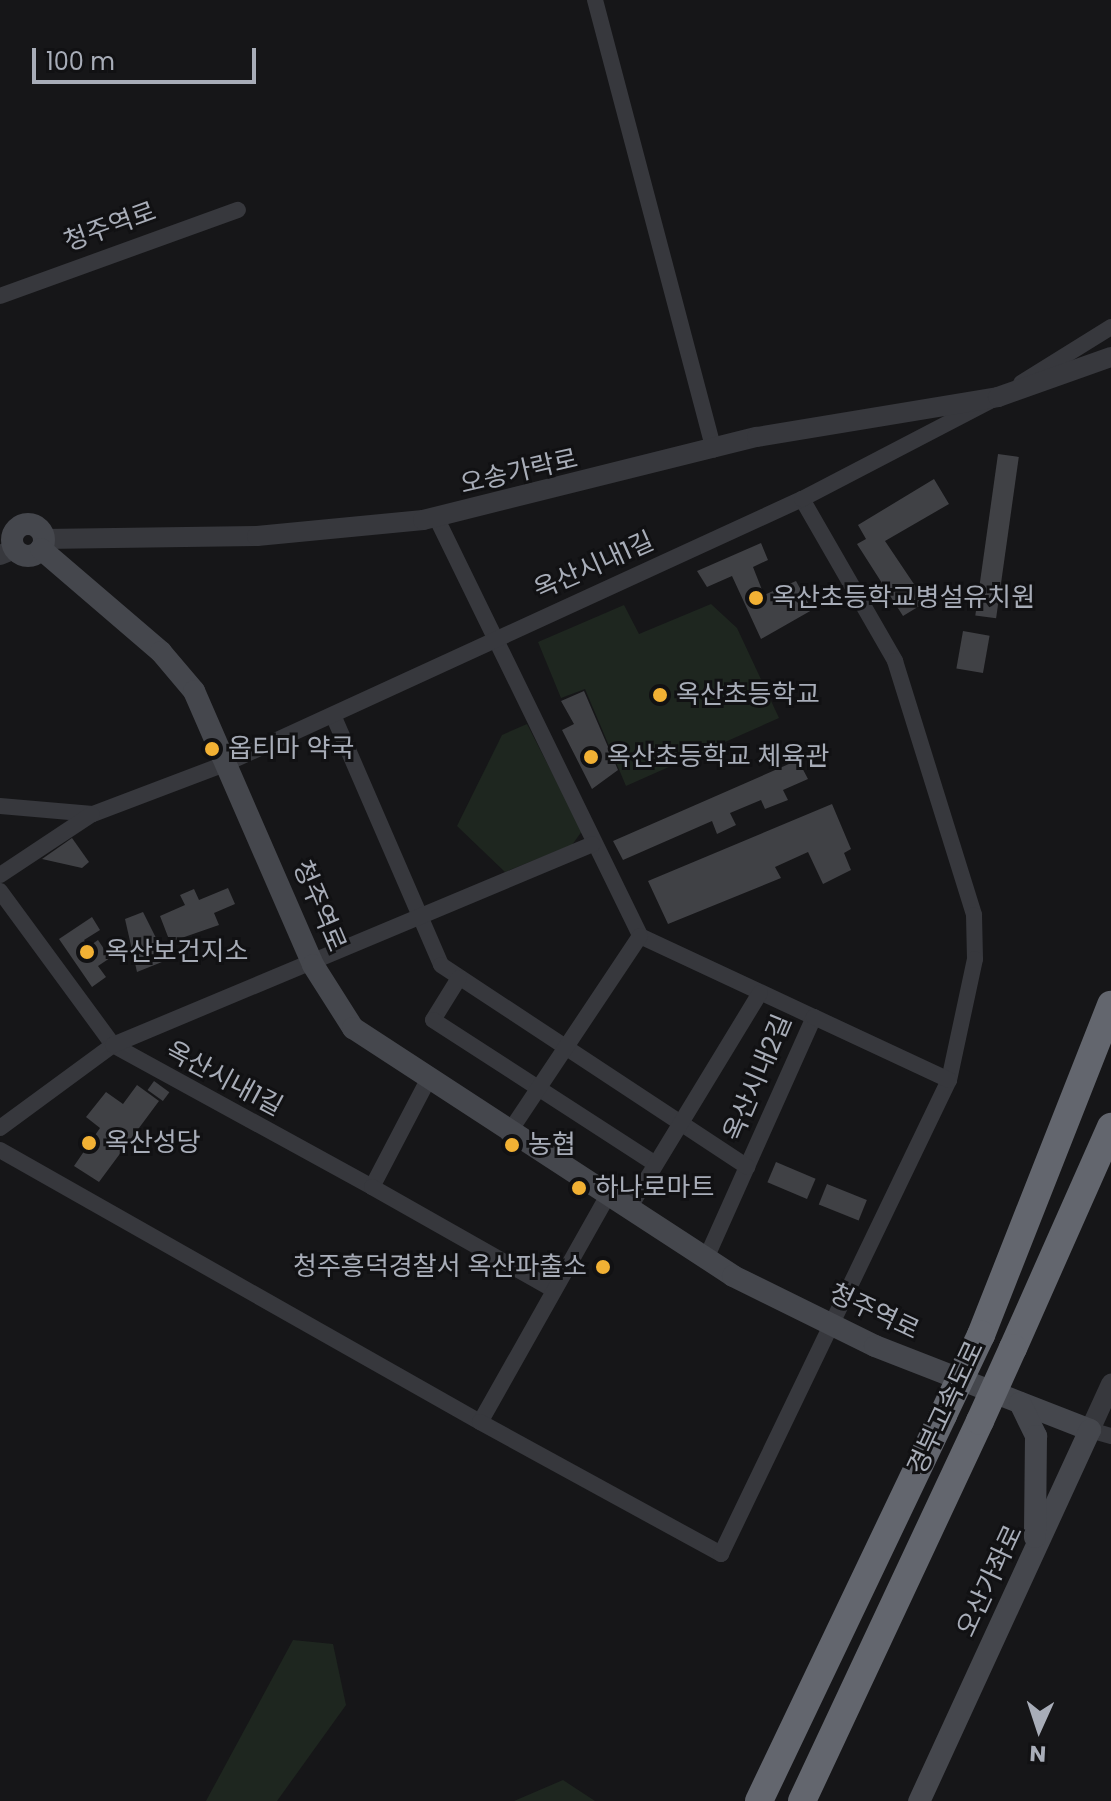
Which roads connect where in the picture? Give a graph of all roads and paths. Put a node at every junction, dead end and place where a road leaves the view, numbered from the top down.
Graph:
1 (595, 0) edge
2 (238, 210) dead end
3 (0, 296) edge
4 (1111, 327) edge
5 (1111, 357) edge
6 (998, 397) junction
7 (714, 449) junction
8 (802, 499) junction
9 (436, 517) junction
10 (8, 538) edge
11 (43, 544) junction
12 (496, 638) junction
13 (333, 715) junction
14 (227, 763) junction
15 (0, 806) edge
16 (93, 814) junction
17 (593, 844) junction
18 (0, 875) edge
19 (0, 891) edge
20 (421, 918) junction
21 (640, 936) junction
22 (313, 965) junction
23 (459, 978) junction
24 (760, 993) junction
25 (1111, 1005) edge
26 (814, 1017) junction
27 (113, 1045) junction
28 (561, 1047) junction
29 (429, 1078) junction
30 (949, 1080) junction
31 (536, 1089) junction
32 (681, 1124) junction
33 (1111, 1127) edge
34 (0, 1128) edge
35 (508, 1134) junction
36 (0, 1150) edge
37 (656, 1164) junction
38 (747, 1167) junction
39 (372, 1187) junction
40 (607, 1197) junction
41 (628, 1210) junction
42 (706, 1259) junction
43 (554, 1290) junction
44 (830, 1324) junction
45 (1111, 1384) edge
46 (1020, 1403) junction
47 (480, 1422) junction
48 (1101, 1433) edge
49 (1035, 1550) junction
50 (759, 1801) edge
51 (802, 1801) edge
52 (919, 1801) edge

1 - 7 street
2 - 3 street, 청주역로
4 - 6 street
5 - 6 street, 옥산시내1길
6 - 7 street, 오송가락로
6 - 8 street, 옥산시내1길
7 - 9 street, 오송가락로
8 - 12 street, 옥산시내1길
8 - 30 street
9 - 11 street, 오송가락로
9 - 12 street
10 - 11 main road
11 - 14 main road, 청주역로
12 - 13 street, 옥산시내1길
12 - 17 street
13 - 14 street, 옥산시내1길
13 - 20 street, 옥산시내2길
14 - 16 street, 옥산시내1길
14 - 22 main road, 청주역로
15 - 16 street, 옥산시내1길
16 - 18 street, 옥산시내1길
17 - 20 street
17 - 21 street
19 - 27 street, 옥산시내1길
20 - 22 street
20 - 23 street, 옥산시내2길
21 - 24 street, 옥산시내2길
21 - 28 street
22 - 27 street
22 - 29 main road, 청주역로
23 - 28 street, 옥산시내2길
23 - 31 street
24 - 26 street, 옥산시내2길
24 - 32 street, 옥산시내2길
25 - 50 highway, 경부고속도로, bridge
26 - 30 street
26 - 38 street, 옥산시내2길
27 - 34 street
27 - 39 street, 옥산시내1길
28 - 31 street
28 - 32 street, 옥산시내2길
29 - 35 main road, 청주역로
29 - 39 street
30 - 44 street
31 - 35 street
31 - 37 street
32 - 37 street
32 - 38 street, 옥산시내2길
33 - 51 highway, 경부고속도로, bridge
35 - 40 main road, 청주역로
36 - 47 street
37 - 41 street
38 - 42 street, 옥산시내2길
39 - 43 street, 옥산시내1길
40 - 41 main road, 청주역로
40 - 43 street
41 - 42 main road, 청주역로
42 - 44 main road, 청주역로
43 - 47 street
44 - 46 main road, 청주역로
44 - 47 street
45 - 48 street, 오산가좌로
46 - 48 main road, 청주역로
46 - 49 main road
48 - 49 main road, 오산가좌로
49 - 52 main road, 오산가좌로

